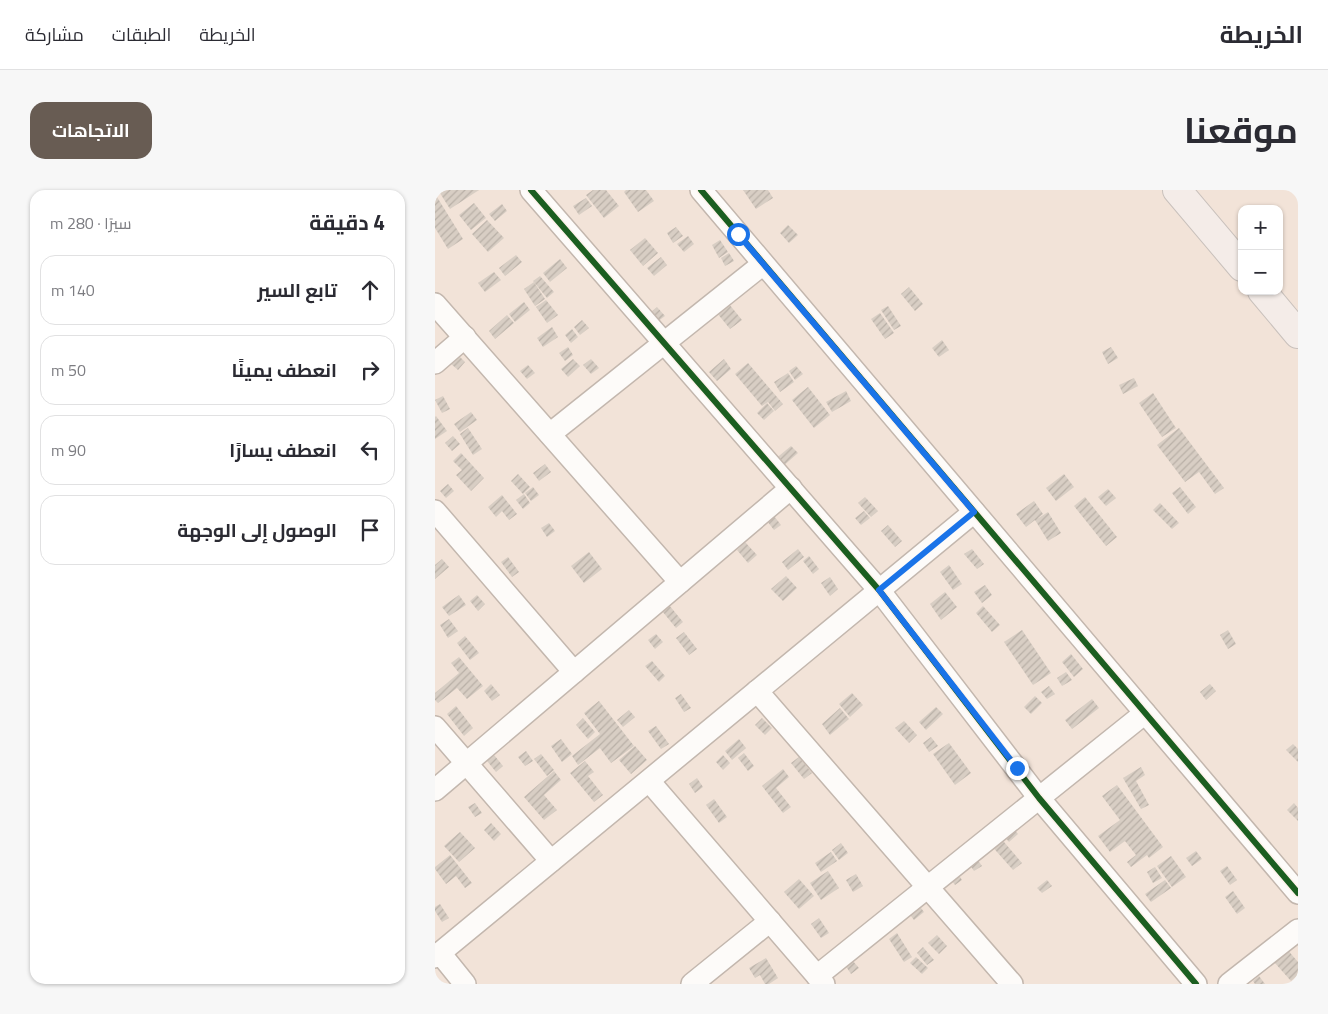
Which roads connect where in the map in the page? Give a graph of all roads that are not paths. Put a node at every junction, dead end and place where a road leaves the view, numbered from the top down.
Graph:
1 (531, 190) edge
2 (701, 190) edge
3 (1177, 190) edge
4 (1238, 262) edge
5 (763, 264) junction
6 (1265, 295) edge
7 (435, 304) edge
8 (1298, 334) edge
9 (465, 338) junction
10 (664, 342) junction
11 (435, 363) edge
12 (550, 434) junction
13 (791, 488) junction
14 (435, 511) edge
15 (974, 512) junction
16 (681, 582) junction
17 (879, 590) junction
18 (574, 672) junction
19 (757, 691) junction
20 (1145, 713) junction
21 (435, 727) edge
22 (466, 763) junction
23 (649, 780) junction
24 (435, 790) edge
25 (1039, 798) junction
26 (551, 861) junction
27 (927, 888) junction
28 (1298, 893) edge
29 (770, 921) junction
30 (1298, 930) edge
31 (437, 955) edge
32 (820, 980) edge
33 (465, 984) edge
34 (692, 984) edge
35 (1012, 984) edge
36 (1197, 984) edge
37 (1229, 984) edge

1 - 10 street
2 - 5 street
3 - 4 highway
5 - 10 street
5 - 15 street
6 - 8 highway
7 - 9 street
9 - 11 street
9 - 12 street
10 - 12 street
10 - 13 street
12 - 16 street
13 - 16 street
13 - 17 street
14 - 18 street
15 - 17 street
15 - 20 street
16 - 18 street
17 - 19 street
17 - 25 street
18 - 22 street
19 - 23 street
19 - 27 street
20 - 25 street
20 - 28 street
21 - 22 street
22 - 24 street
22 - 26 street
23 - 26 street
23 - 29 street
25 - 27 street
25 - 36 street
26 - 31 street
27 - 32 street
27 - 35 street
29 - 32 street
29 - 34 street
30 - 37 street
31 - 33 street

